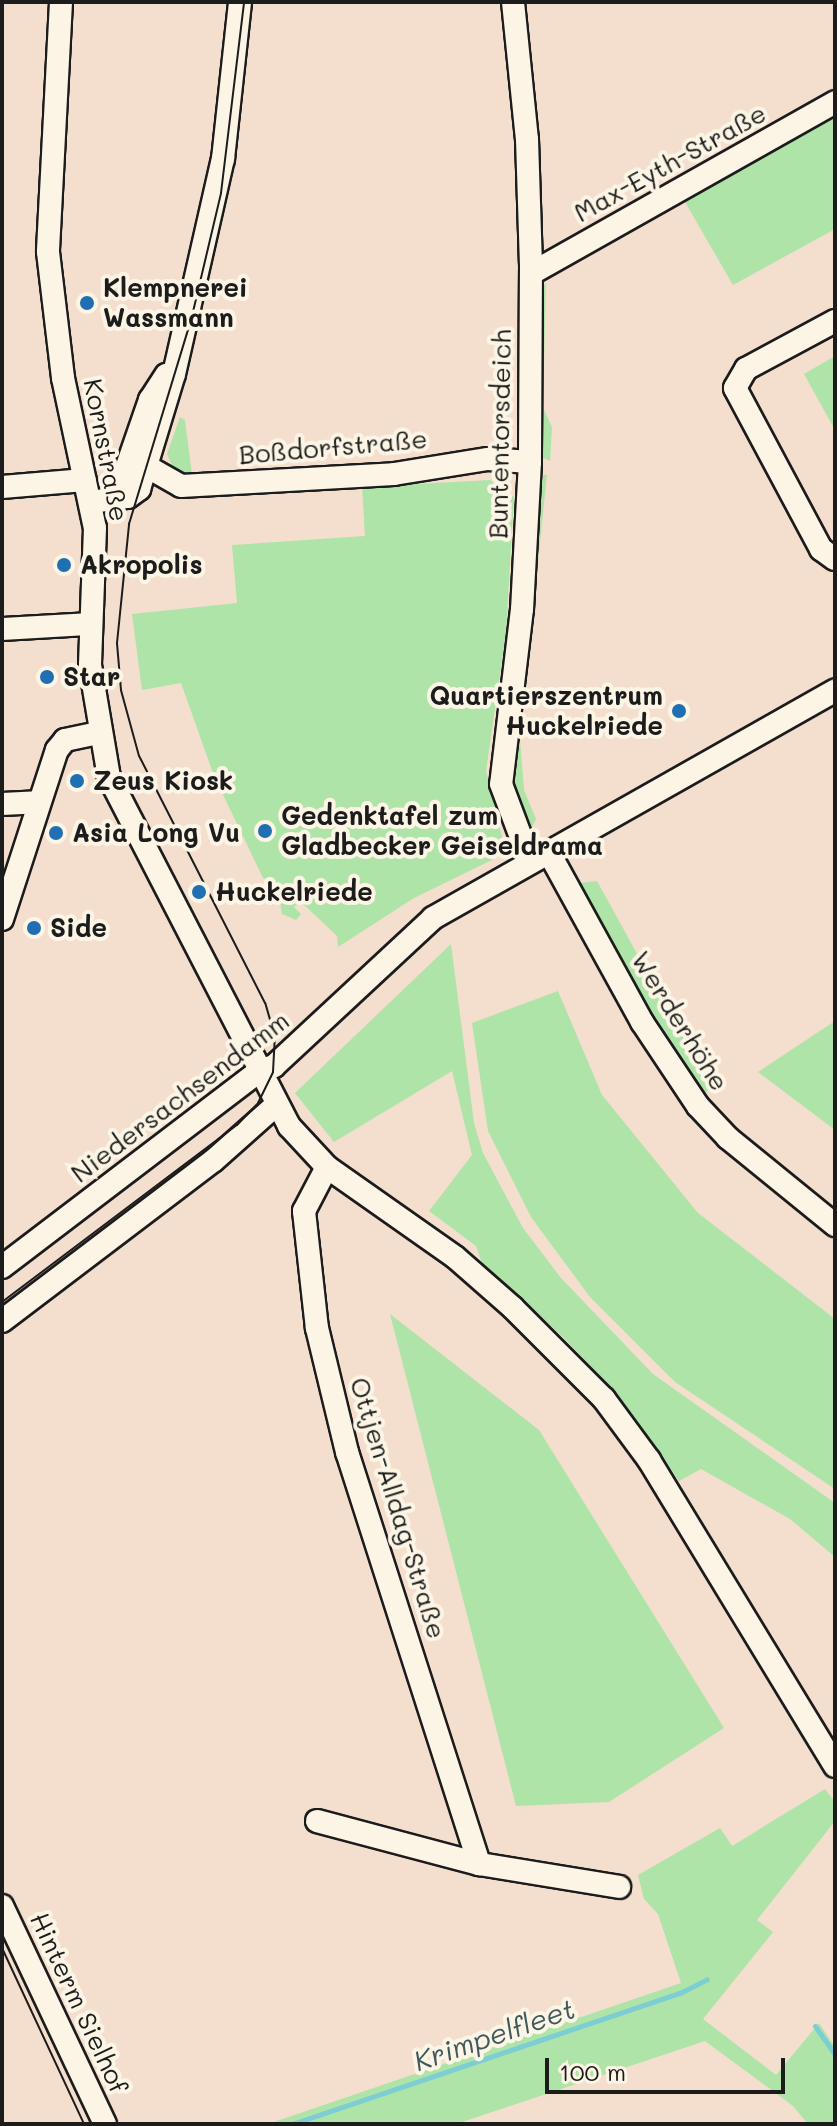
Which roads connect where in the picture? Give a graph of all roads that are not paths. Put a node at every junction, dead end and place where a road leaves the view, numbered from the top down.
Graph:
1 (61, 2) edge
2 (240, 2) edge
3 (513, 2) edge
4 (835, 102) edge
5 (532, 273) junction
6 (835, 321) edge
7 (175, 361) junction
8 (530, 462) junction
9 (146, 466) junction
10 (2, 487) edge
11 (88, 491) junction
12 (116, 498) junction
13 (835, 559) edge
14 (89, 624) junction
15 (2, 629) edge
16 (835, 691) edge
17 (98, 733) junction
18 (37, 802) junction
19 (2, 804) edge
20 (539, 856) junction
21 (2, 919) edge
22 (259, 1071) junction
23 (275, 1106) junction
24 (327, 1167) junction
25 (835, 1225) edge
26 (2, 1267) edge
27 (2, 1321) edge
28 (835, 1766) edge
29 (317, 1821) dead end
30 (479, 1864) junction
31 (619, 1887) dead end
32 (2, 1906) edge
33 (105, 2124) edge

1 - 11 street, Kornstraße
2 - 7 street
3 - 5 street, Buntentorsdeich
4 - 5 street, Max-Eyth-Straße
5 - 8 street, Buntentorsdeich
6 - 13 street
7 - 9 street
7 - 12 street
8 - 9 street, Boßdorfstraße
8 - 20 street, Buntentorsdeich
9 - 12 street
10 - 11 street
11 - 12 street
11 - 14 street, Kornstraße
14 - 15 street
14 - 17 street, Kornstraße
16 - 20 street, Niedersachsendamm
17 - 18 street
17 - 22 street
18 - 19 street
18 - 21 street
20 - 22 street, Niedersachsendamm
20 - 25 street, Werderhöhe
22 - 23 street
22 - 26 street, Niedersachsendamm
23 - 24 street
23 - 27 street
24 - 28 street
24 - 30 street, Ottjen-Alldag-Straße
29 - 30 street
30 - 31 street
32 - 33 street, Hinterm Sielhof

